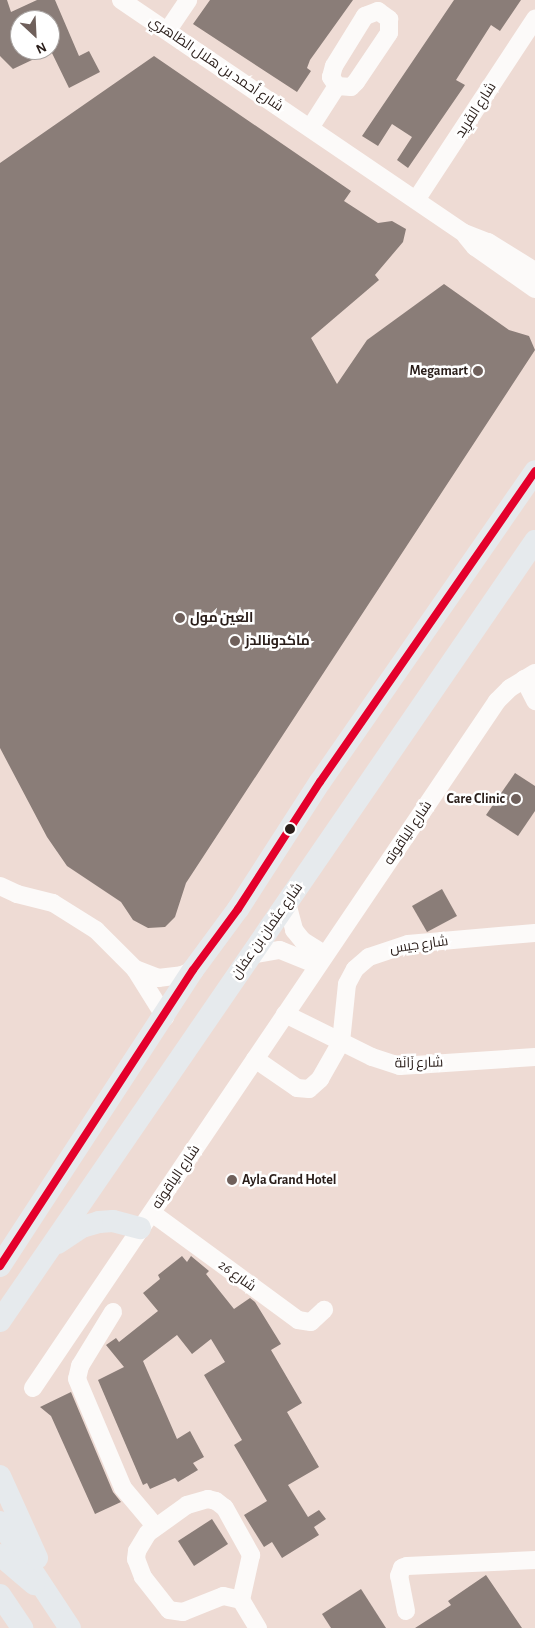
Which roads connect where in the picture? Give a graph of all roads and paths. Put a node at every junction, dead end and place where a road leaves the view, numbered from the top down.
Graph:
1 (121, 0) edge
2 (188, 0) edge
3 (535, 19) edge
4 (168, 30) junction
5 (337, 86) dead end
6 (310, 128) junction
7 (416, 200) junction
8 (464, 233) junction
9 (535, 271) edge
10 (535, 289) edge
11 (535, 471) edge
12 (535, 541) edge
13 (529, 676) edge
14 (535, 701) edge
15 (0, 886) edge
16 (287, 903) junction
17 (535, 933) edge
18 (250, 955) junction
19 (320, 959) junction
20 (135, 969) junction
21 (193, 970) junction
22 (285, 1014) junction
23 (165, 1017) junction
24 (341, 1042) junction
25 (535, 1057) edge
26 (254, 1059) junction
27 (146, 1221) junction
28 (49, 1249) junction
29 (0, 1266) edge
30 (324, 1310) dead end
31 (113, 1312) dead end
32 (0, 1321) edge
33 (33, 1388) dead end
34 (0, 1476) edge
35 (0, 1522) edge
36 (156, 1527) junction
37 (0, 1555) edge
38 (535, 1560) edge
39 (48, 1592) junction
40 (0, 1595) edge
41 (241, 1600) junction
42 (406, 1611) dead end
43 (22, 1628) edge
44 (70, 1628) edge
45 (258, 1628) edge

1 - 4 street, شارع أحمد بن هلال الظاهري
2 - 4 street
3 - 7 street, شارع الفَرِيد
4 - 6 street, شارع أحمد بن هلال الظاهري
5 - 6 street
6 - 7 street, شارع أحمد بن هلال الظاهري
7 - 8 street, شارع أحمد بن هلال الظاهري
8 - 9 street, شارع أحمد بن هلال الظاهري
8 - 10 street, شارع أحمد بن هلال الظاهري
11 - 21 main road
12 - 16 main road, شارع عثمان بن عفان
13 - 14 street
13 - 19 street, شارع الياقوته
15 - 20 street
16 - 18 main road, شارع عثمان بن عفان
16 - 19 street
17 - 24 street, شارع جيس
18 - 19 street
18 - 28 main road, شارع عثمان بن عفان
19 - 22 street, شارع الياقوته
20 - 21 street
20 - 23 street
21 - 23 main road
22 - 24 street, شارع زَانَة
22 - 26 street, شارع الياقوته
23 - 29 main road
24 - 25 street, شارع زَانَة
24 - 26 street
26 - 27 street, شارع الياقوته
27 - 28 main road
27 - 30 street, شارع 26
27 - 33 street, شارع الياقوته
28 - 32 main road, شارع عثمان بن عفان
31 - 36 street
34 - 39 main road
35 - 39 main road
36 - 41 street
36 - 41 street
37 - 39 main road
38 - 42 street
39 - 44 main road
40 - 43 main road
41 - 45 street

